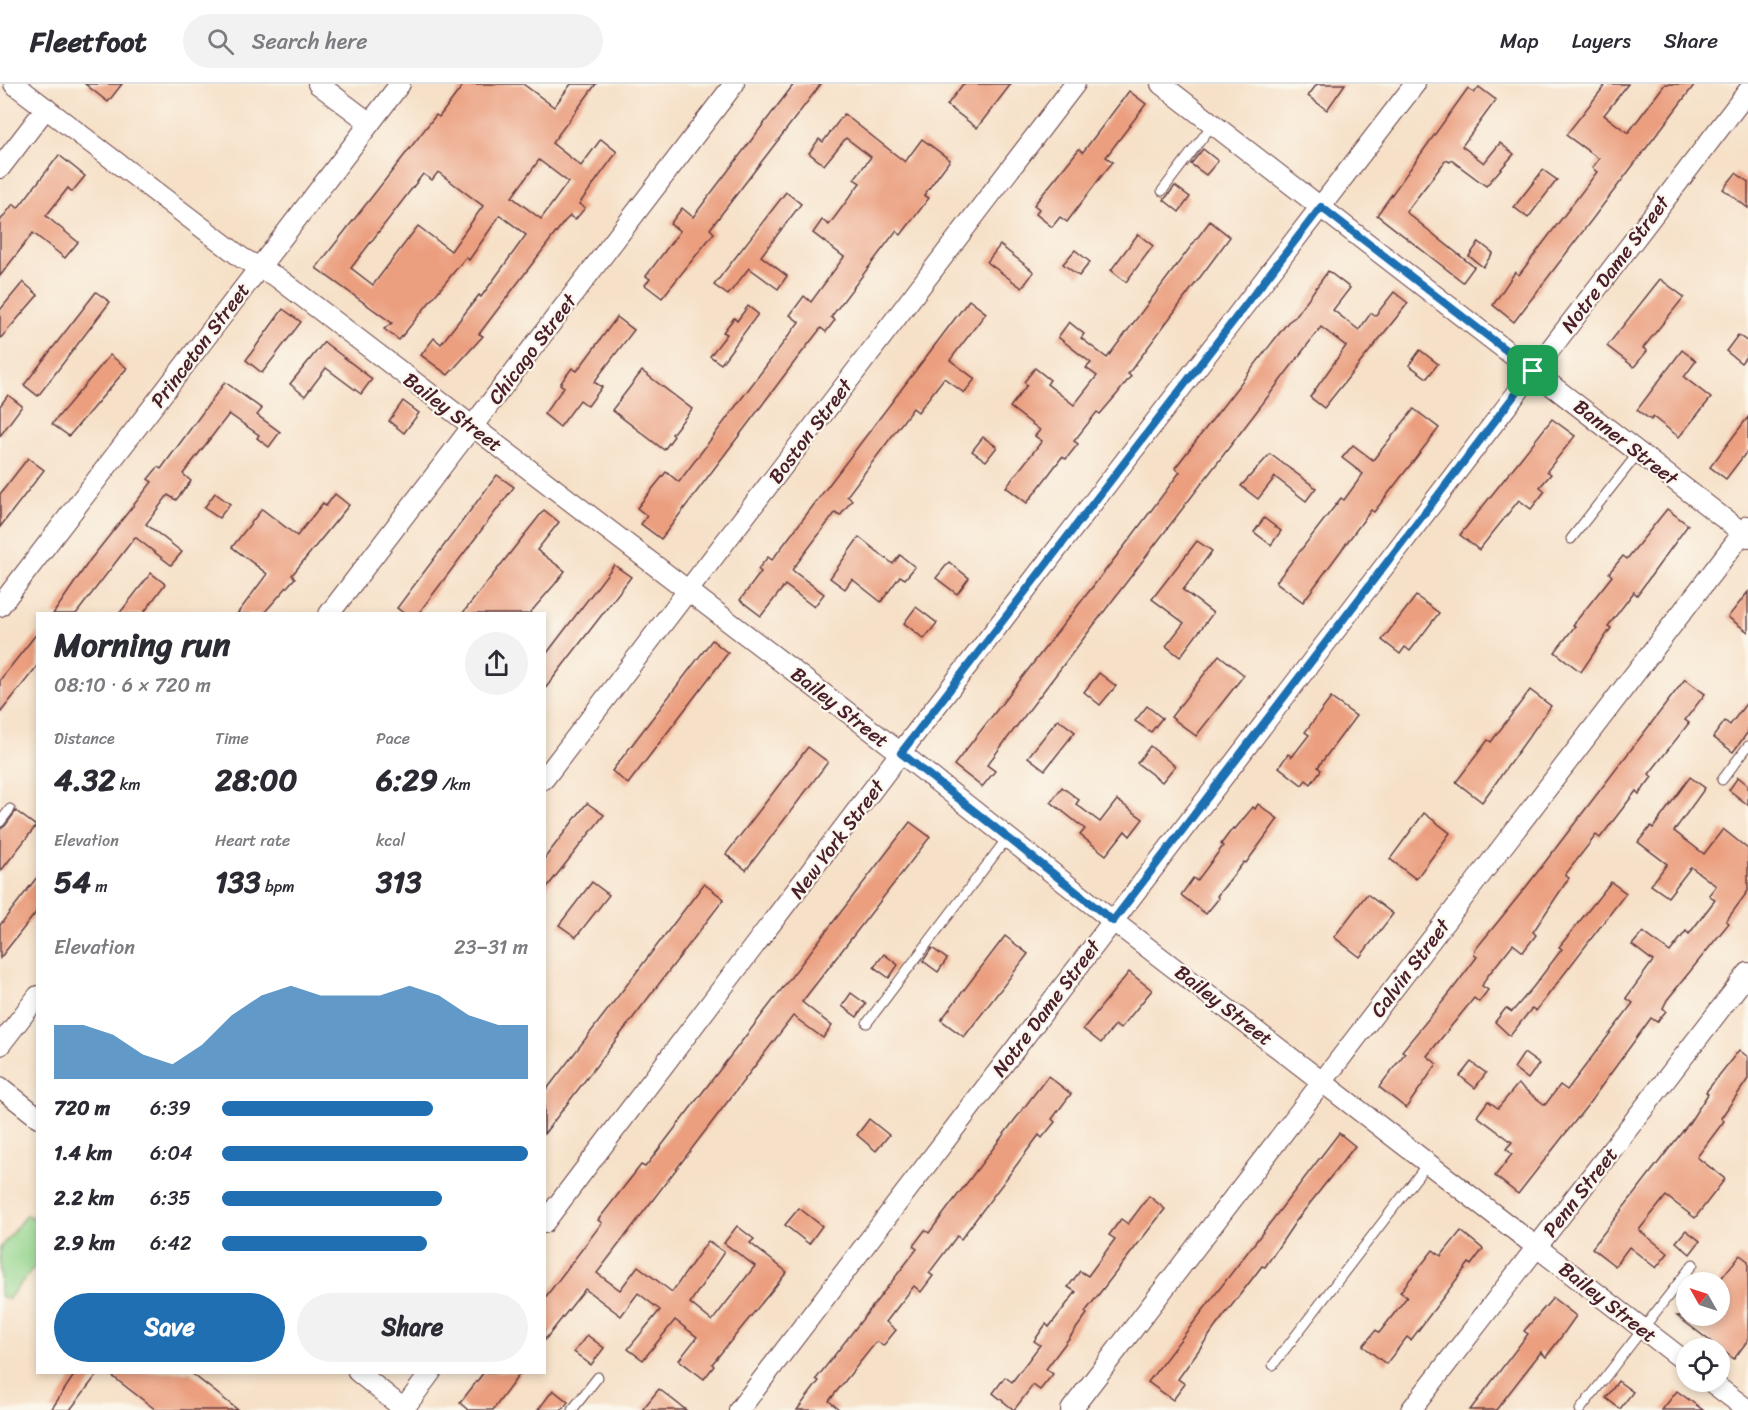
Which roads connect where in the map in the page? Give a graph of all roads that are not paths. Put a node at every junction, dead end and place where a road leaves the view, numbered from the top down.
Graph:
1 (14, 84) edge
2 (318, 84) edge
3 (400, 84) edge
4 (734, 84) edge
5 (1075, 84) edge
6 (1161, 84) edge
7 (1415, 84) edge
8 (1748, 91) edge
9 (46, 108) junction
10 (370, 123) junction
11 (1213, 124) junction
12 (0, 168) edge
13 (1162, 190) dead end
14 (1321, 207) junction
15 (260, 267) junction
16 (1533, 371) junction
17 (473, 426) junction
18 (1639, 452) junction
19 (1746, 532) edge
20 (1571, 539) dead end
21 (688, 591) junction
22 (0, 606) edge
23 (331, 612) edge
24 (1748, 746) edge
25 (901, 753) junction
26 (546, 776) edge
27 (1722, 780) dead end
28 (10, 809) dead end
29 (0, 822) edge
30 (1008, 837) junction
31 (1113, 921) junction
32 (1748, 973) edge
33 (36, 999) edge
34 (867, 1023) dead end
35 (0, 1045) edge
36 (1323, 1082) junction
37 (0, 1087) edge
38 (36, 1115) edge
39 (1428, 1163) junction
40 (546, 1220) edge
41 (1537, 1247) junction
42 (1693, 1264) dead end
43 (1643, 1329) junction
44 (1676, 1354) edge
45 (1273, 1365) dead end
46 (360, 1374) edge
47 (429, 1374) edge
48 (598, 1377) dead end
49 (1724, 1392) edge
50 (404, 1410) edge
51 (572, 1410) edge
52 (739, 1410) edge
53 (1071, 1410) edge
54 (1411, 1410) edge
55 (1580, 1410) edge
56 (1748, 1410) edge

1 - 9 street, Bailey Street
2 - 10 street
3 - 10 street, Princeton Street
4 - 17 street, Chicago Street
5 - 21 street, Boston Street
6 - 11 street, Banner Street
7 - 14 street, New York Street
8 - 16 street, Notre Dame Street
9 - 12 street
9 - 15 street, Bailey Street
10 - 15 street, Princeton Street
11 - 13 lane
11 - 14 street, Banner Street
14 - 16 street, Banner Street
14 - 25 street, New York Street
15 - 17 street, Bailey Street
15 - 22 street, Princeton Street
16 - 18 street, Banner Street
16 - 31 street, Notre Dame Street
17 - 21 street, Bailey Street
17 - 23 street, Chicago Street
18 - 19 street, Banner Street
18 - 20 lane
19 - 36 street, Calvin Street
21 - 25 street, Bailey Street
21 - 26 street, Boston Street
24 - 27 lane
25 - 30 street, Bailey Street
25 - 40 street, New York Street
28 - 29 lane
30 - 31 street, Bailey Street
30 - 34 lane
31 - 36 street, Bailey Street
31 - 52 street, Notre Dame Street
32 - 41 street, Penn Street
33 - 35 street
36 - 39 street, Bailey Street
36 - 53 street, Calvin Street
37 - 38 street
39 - 41 street, Bailey Street
39 - 45 lane
41 - 43 street, Bailey Street
41 - 54 street, Penn Street
42 - 43 lane
43 - 44 street, Bailey Street
43 - 55 lane
46 - 50 street
47 - 50 street
48 - 51 lane
49 - 56 street

